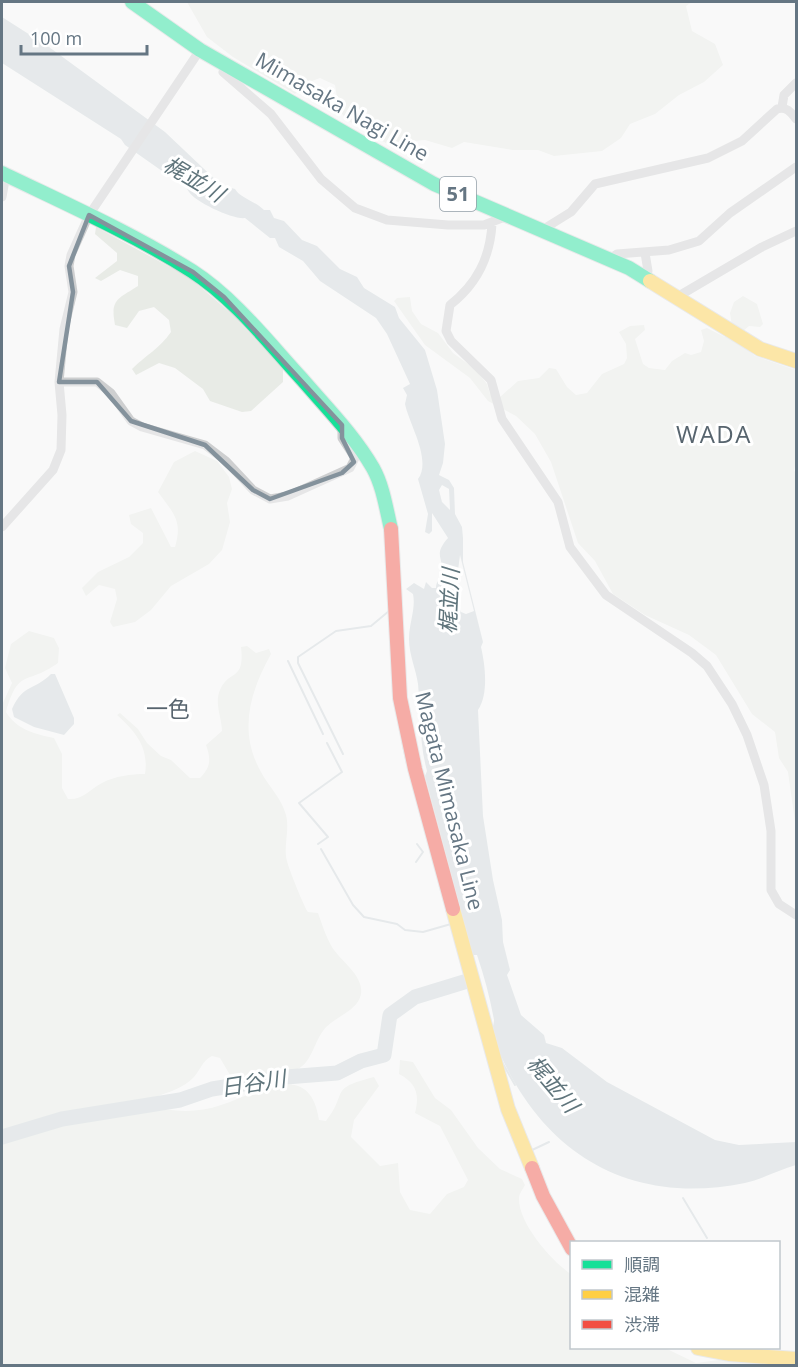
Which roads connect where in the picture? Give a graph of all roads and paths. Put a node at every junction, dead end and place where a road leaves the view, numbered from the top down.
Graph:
1 (132, 2) edge
2 (200, 50) junction
3 (227, 65) junction
4 (796, 83) edge
5 (782, 107) junction
6 (796, 119) edge
7 (796, 167) edge
8 (4, 174) edge
9 (2, 197) edge
10 (89, 215) junction
11 (507, 216) junction
12 (492, 224) junction
13 (542, 230) junction
14 (796, 231) edge
15 (645, 253) junction
16 (610, 259) junction
17 (646, 277) junction
18 (677, 297) junction
19 (796, 361) edge
20 (58, 382) junction
21 (342, 425) junction
22 (2, 526) edge
23 (796, 915) edge
24 (570, 1245) edge
25 (707, 1349) edge
26 (796, 1359) edge

1 - 2 main road, Mimasaka Nagi Line / 51
2 - 3 main road, Mimasaka Nagi Line / 51
2 - 10 street
3 - 11 main road, Mimasaka Nagi Line / 51
3 - 12 street
4 - 5 street
5 - 6 street
5 - 13 street
7 - 15 street
8 - 9 street
8 - 10 main road, Magata Mimasaka Line
10 - 20 street
10 - 21 main road, Magata Mimasaka Line
11 - 12 street
11 - 13 main road, Mimasaka Nagi Line / 51
12 - 23 street
13 - 16 main road, Mimasaka Nagi Line / 51
14 - 18 street
15 - 16 street
15 - 17 street
16 - 17 main road, Mimasaka Nagi Line / 51
17 - 18 main road, Mimasaka Nagi Line / 51
18 - 19 main road, Mimasaka Nagi Line / 51
20 - 21 street
20 - 22 street
21 - 24 main road, Magata Mimasaka Line
25 - 26 main road

